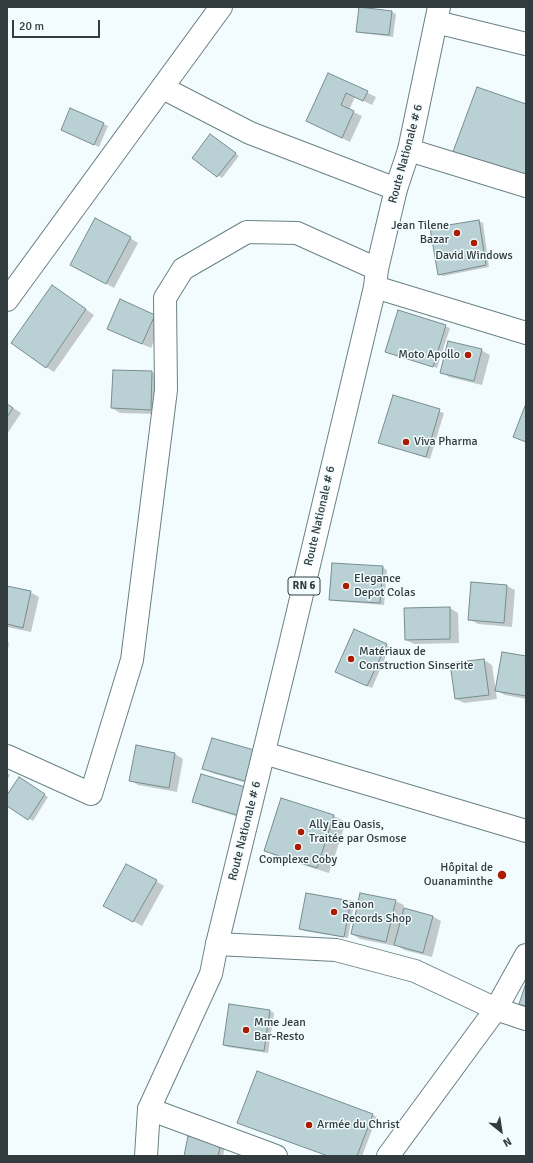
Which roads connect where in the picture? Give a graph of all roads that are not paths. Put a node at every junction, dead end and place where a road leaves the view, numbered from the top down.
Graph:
1 (221, 7) edge
2 (438, 15) edge
3 (526, 44) edge
4 (163, 88) junction
5 (409, 150) junction
6 (526, 186) edge
7 (396, 189) junction
8 (376, 278) junction
9 (7, 300) edge
10 (526, 333) edge
11 (264, 753) junction
12 (7, 756) edge
13 (526, 831) edge
14 (217, 944) junction
15 (526, 955) edge
16 (496, 1009) junction
17 (526, 1019) edge
18 (149, 1109) junction
19 (146, 1156) edge
20 (276, 1156) edge
21 (388, 1156) edge

1 - 4 street
2 - 3 street
2 - 5 street, Route Nationale # 6 / RN 6
4 - 7 street
4 - 9 street
5 - 6 street
5 - 7 street, Route Nationale # 6 / RN 6
7 - 8 street, Route Nationale # 6 / RN 6
8 - 10 street
8 - 11 street, Route Nationale # 6 / RN 6
8 - 12 street
11 - 13 street
11 - 14 street, Route Nationale # 6 / RN 6
14 - 16 street
14 - 18 street, Route Nationale # 6 / RN 6
15 - 16 street
16 - 17 street
16 - 21 street
18 - 19 street, Route Nationale # 6 / RN 6
18 - 20 street

